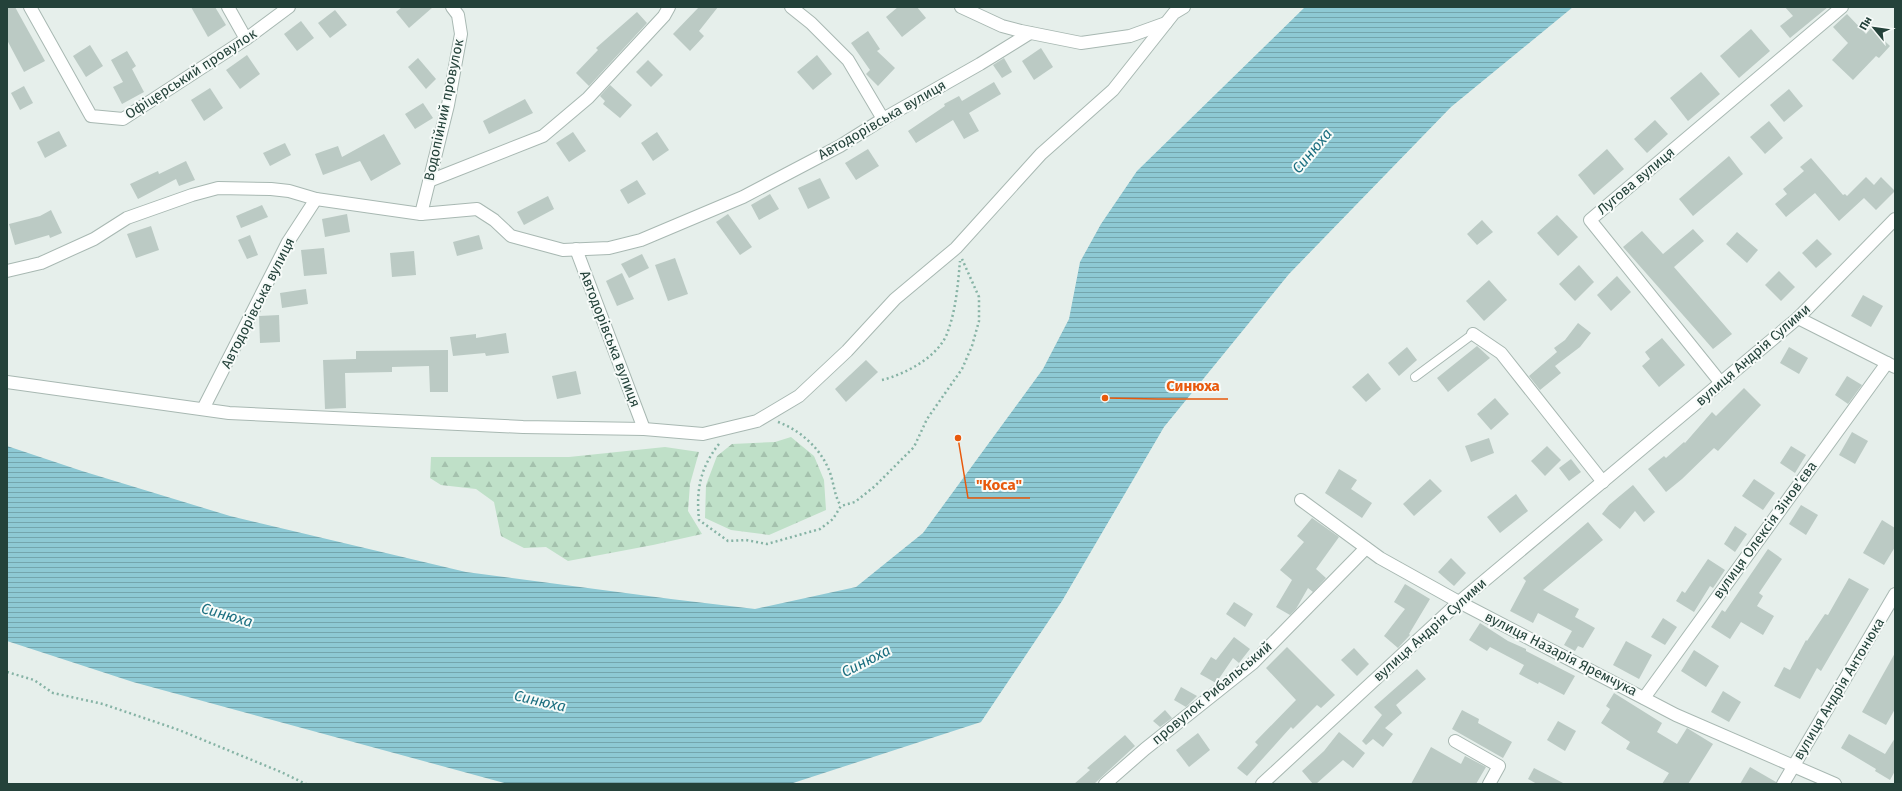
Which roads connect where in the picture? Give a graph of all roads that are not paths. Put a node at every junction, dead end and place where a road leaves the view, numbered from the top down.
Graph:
1 (30, 7) edge
2 (228, 7) edge
3 (289, 7) edge
4 (452, 7) edge
5 (669, 7) edge
6 (791, 7) edge
7 (962, 7) edge
8 (1184, 7) edge
9 (1842, 7) edge
10 (1167, 22) junction
11 (1030, 33) junction
12 (246, 39) junction
13 (883, 118) junction
14 (429, 181) junction
15 (316, 199) junction
16 (421, 214) junction
17 (1895, 220) edge
18 (576, 249) junction
19 (7, 271) edge
20 (1798, 318) junction
21 (1473, 334) joint
22 (1891, 365) edge
23 (1415, 377) dead end
24 (7, 382) edge
25 (1721, 382) junction
26 (204, 409) junction
27 (644, 429) junction
28 (1602, 482) junction
29 (1301, 500) dead end
30 (1366, 548) junction
31 (1895, 594) edge
32 (1459, 602) junction
33 (1644, 698) junction
34 (1455, 741) dead end
35 (1794, 766) junction
36 (1105, 784) edge
37 (1262, 784) edge
38 (1489, 784) edge
39 (1783, 784) edge
40 (1835, 784) edge

1 - 12 street, Офіцерський провулок
2 - 12 street
3 - 12 street, Офіцерський провулок
4 - 14 street, Водопійний провулок
5 - 14 street
6 - 13 street
7 - 11 street
8 - 10 street
9 - 25 street, Лугова вулиця
10 - 11 street
10 - 27 street
11 - 13 street, Автодорівська вулиця
13 - 18 street, Автодорівська вулиця
14 - 16 street, Водопійний провулок
15 - 16 street, Автодорівська вулиця
15 - 19 street, Автодорівська вулиця
15 - 26 street, Автодорівська вулиця
16 - 18 street, Автодорівська вулиця
17 - 20 street, вулиця Андрія Сулими
18 - 27 street, Автодорівська вулиця
20 - 22 street
20 - 25 street, вулиця Андрія Сулими
21 - 23 lane
21 - 28 street
22 - 33 street, вулиця Олексія Зіновʼєва
24 - 26 street
25 - 28 street, вулиця Андрія Сулими
26 - 27 street
28 - 32 street, вулиця Андрія Сулими
29 - 30 street, вулиця Назарія Яремчука
30 - 32 street, вулиця Назарія Яремчука
30 - 36 street, провулок Рибальський
31 - 35 street, вулиця Андрія Антонюка
32 - 33 street, вулиця Назарія Яремчука
32 - 37 street, вулиця Андрія Сулими
33 - 35 street, вулиця Назарія Яремчука
34 - 38 street
35 - 39 street, вулиця Андрія Антонюка
35 - 40 street, вулиця Назарія Яремчука

